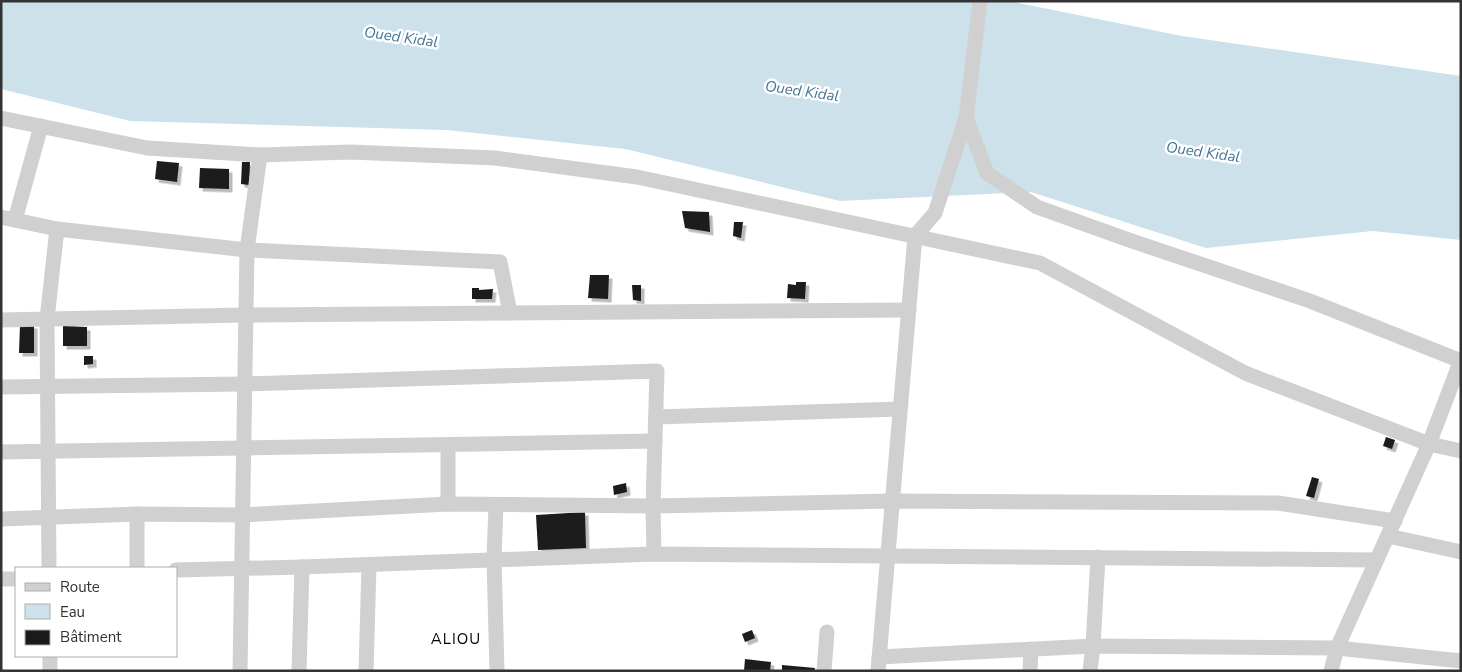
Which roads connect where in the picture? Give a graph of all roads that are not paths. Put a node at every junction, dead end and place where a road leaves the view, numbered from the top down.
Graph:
1 (980, 1) edge
2 (1, 118) edge
3 (966, 118) junction
4 (40, 126) junction
5 (260, 155) junction
6 (8, 219) edge
7 (57, 230) junction
8 (915, 236) junction
9 (247, 250) junction
10 (908, 310) junction
11 (510, 313) junction
12 (246, 315) junction
13 (47, 319) junction
14 (1, 320) edge
15 (1461, 361) edge
16 (244, 384) junction
17 (1, 387) edge
18 (47, 387) junction
19 (900, 409) junction
20 (656, 417) junction
21 (655, 441) junction
22 (1429, 444) junction
23 (448, 445) junction
24 (243, 447) junction
25 (48, 451) junction
26 (1461, 451) edge
27 (1, 452) edge
28 (892, 501) junction
29 (448, 504) junction
30 (496, 505) junction
31 (653, 506) junction
32 (137, 514) junction
33 (242, 515) junction
34 (48, 518) junction
35 (1, 519) edge
36 (1394, 521) junction
37 (1388, 536) junction
38 (1461, 552) edge
39 (654, 554) junction
40 (888, 556) junction
41 (1098, 558) junction
42 (494, 559) junction
43 (1376, 560) junction
44 (369, 565) junction
45 (49, 567) edge
46 (137, 567) edge
47 (302, 567) junction
48 (242, 568) junction
49 (178, 570) edge
50 (15, 578) edge
51 (1, 579) edge
52 (827, 632) dead end
53 (1093, 646) junction
54 (1337, 648) junction
55 (1031, 649) junction
56 (50, 657) edge
57 (1461, 661) edge
58 (878, 664) edge
59 (50, 671) edge
60 (240, 671) edge
61 (299, 671) edge
62 (366, 671) edge
63 (497, 671) edge
64 (824, 671) edge
65 (1030, 671) edge
66 (1090, 671) edge
67 (1331, 671) edge

1 - 3 street
2 - 4 street
3 - 8 street
3 - 15 street
4 - 5 street
4 - 6 street
5 - 8 street
5 - 9 street
6 - 7 street
7 - 9 street
7 - 13 street
8 - 10 street
8 - 22 street
9 - 11 street
9 - 12 street
10 - 11 street
10 - 19 street
11 - 12 street
12 - 13 street
12 - 16 street
13 - 14 street
13 - 18 street
15 - 22 street
16 - 18 street
16 - 20 street
16 - 24 street
17 - 18 street
18 - 25 street
19 - 20 street
19 - 28 street
20 - 21 street
21 - 23 street
21 - 31 street
22 - 26 street
22 - 36 street
23 - 24 street
23 - 29 street
24 - 25 street
24 - 33 street
25 - 27 street
25 - 34 street
28 - 31 street
28 - 36 street
28 - 40 street
29 - 30 street
29 - 33 street
30 - 31 street
30 - 42 street
31 - 39 street
32 - 33 street
32 - 34 street
32 - 46 street
33 - 48 street
34 - 35 street
34 - 45 street
36 - 37 street
37 - 38 street
37 - 43 street
39 - 40 street
39 - 42 street
40 - 41 street
40 - 58 street
41 - 43 street
41 - 53 street
42 - 44 street
42 - 63 street
43 - 54 street
44 - 47 street
44 - 62 street
47 - 48 street
47 - 61 street
48 - 49 street
48 - 60 street
50 - 51 street
52 - 64 street
53 - 54 street
53 - 55 street
53 - 66 street
54 - 57 street
54 - 67 street
55 - 58 street
55 - 65 street
56 - 59 street

